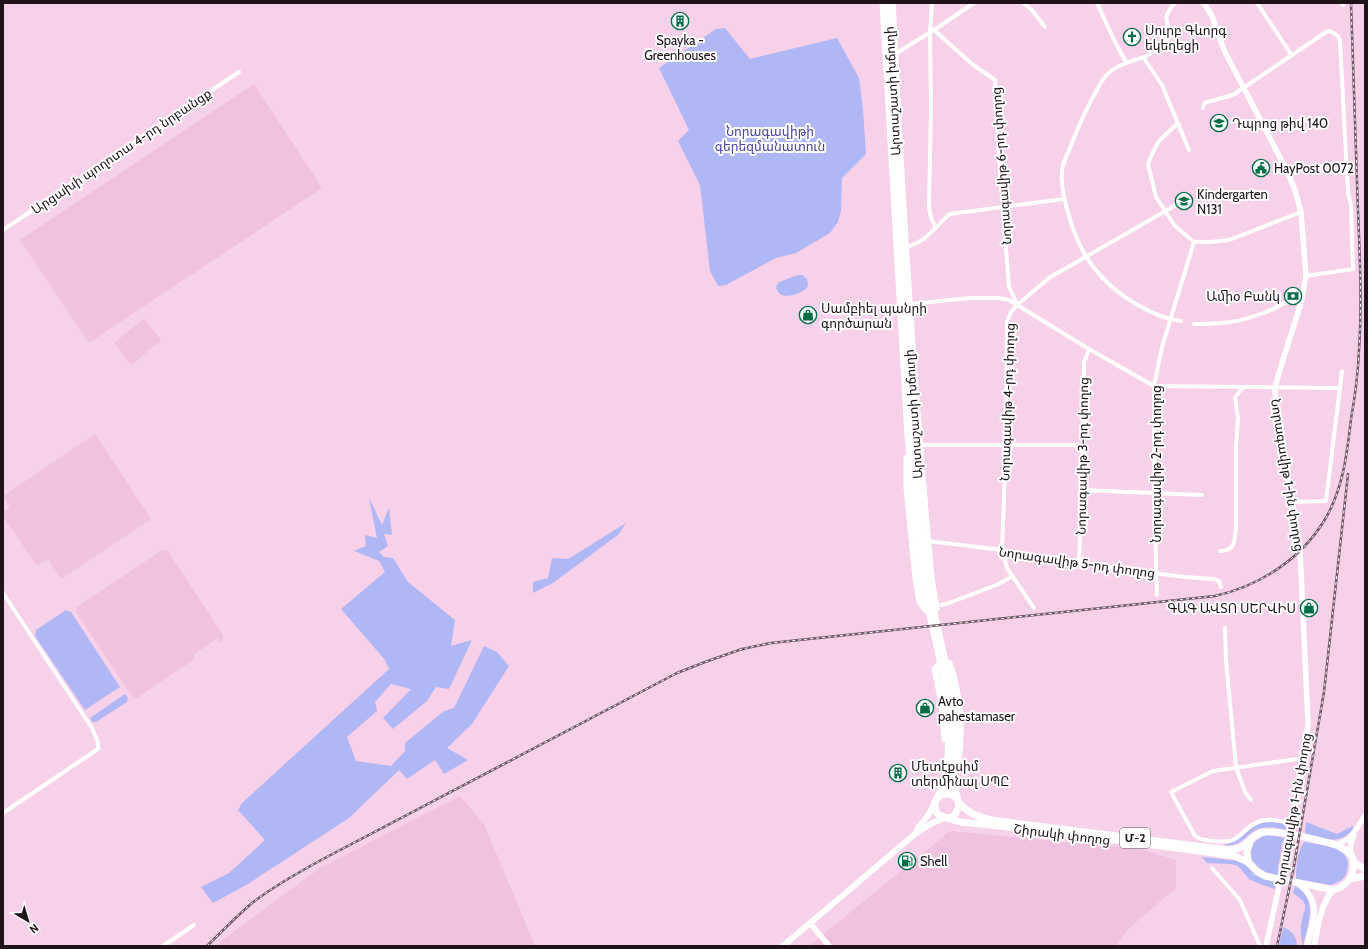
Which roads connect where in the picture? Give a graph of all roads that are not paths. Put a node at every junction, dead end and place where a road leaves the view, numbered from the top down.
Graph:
1 (883, 3) edge
2 (887, 3) edge
3 (893, 3) edge
4 (932, 3) edge
5 (974, 3) edge
6 (1023, 3) edge
7 (1097, 3) edge
8 (1175, 3) edge
9 (1204, 3) edge
10 (1257, 3) edge
11 (1045, 27) dead end
12 (932, 32) junction
13 (895, 54) junction
14 (1292, 54) junction
15 (1143, 57) junction
16 (1126, 62) junction
17 (239, 72) dead end
18 (1243, 87) junction
19 (1203, 108) dead end
20 (1178, 123) junction
21 (1189, 150) dead end
22 (1064, 199) junction
23 (1176, 205) dead end
24 (1003, 207) junction
25 (1164, 211) junction
26 (1301, 212) junction
27 (936, 228) junction
28 (3, 230) edge
29 (1194, 242) junction
30 (907, 247) junction
31 (1086, 256) junction
32 (1306, 276) junction
33 (1301, 303) junction
34 (911, 304) junction
35 (1017, 305) junction
36 (1170, 320) junction
37 (1181, 321) dead end
38 (1194, 324) dead end
39 (1089, 349) junction
40 (1342, 371) dead end
41 (1154, 386) junction
42 (1275, 387) junction
43 (1243, 388) junction
44 (1340, 388) junction
45 (908, 436) junction
46 (920, 445) junction
47 (1006, 445) junction
48 (1082, 446) junction
49 (1082, 490) junction
50 (1154, 494) junction
51 (1202, 495) dead end
52 (1292, 502) junction
53 (928, 541) junction
54 (1002, 550) junction
55 (1220, 551) dead end
56 (1079, 564) junction
57 (1156, 574) junction
58 (1012, 576) junction
59 (1221, 587) dead end
60 (3, 593) edge
61 (1157, 596) dead end
62 (935, 607) junction
63 (1034, 608) dead end
64 (1225, 628) dead end
65 (949, 663) junction
66 (947, 681) junction
67 (1304, 758) junction
68 (1236, 767) junction
69 (947, 773) junction
70 (954, 784) junction
71 (936, 800) junction
72 (958, 800) junction
73 (1251, 800) dead end
74 (3, 813) edge
75 (1365, 816) edge
76 (946, 818) junction
77 (1365, 821) edge
78 (1292, 823) junction
79 (915, 834) junction
80 (1250, 841) junction
81 (1337, 845) junction
82 (1352, 858) junction
83 (1248, 862) junction
84 (1212, 868) dead end
85 (1365, 869) edge
86 (1365, 876) edge
87 (1350, 879) junction
88 (1297, 883) junction
89 (1333, 890) junction
90 (810, 923) junction
91 (194, 925) dead end
92 (164, 946) edge
93 (783, 946) edge
94 (829, 946) edge
95 (1260, 946) edge
96 (1266, 946) edge
97 (1307, 946) edge
98 (1314, 946) edge

1 - 45 highway, Արտաշատի խճուղի
2 - 62 highway, Արտաշատի խճուղի
3 - 13 main road, Արտաշատի խճուղի
4 - 12 street
5 - 12 street
6 - 11 street
7 - 16 street
8 - 15 street
9 - 18 main road, Նորագավիթ 1-ին փողոց
10 - 14 street
12 - 13 street
12 - 24 street, Նորագավիթ 6-րդ փողոց
12 - 27 street
13 - 30 main road, Արտաշատի խճուղի
14 - 18 street
14 - 32 street
15 - 16 street
15 - 20 street
16 - 22 street
17 - 28 street, Արցախի պողոտա 4-րդ նրբանցք
18 - 19 street
18 - 26 main road, Նորագավիթ 1-ին փողոց
20 - 21 street
20 - 25 street
22 - 24 street
22 - 31 street
23 - 25 street, Նորագավիթ 4-րդ փողոց
24 - 27 street
24 - 35 street, Նորագավիթ 6-րդ փողոց
25 - 29 street
25 - 31 street, Նորագավիթ 4-րդ փողոց
26 - 29 street
26 - 32 main road, Նորագավիթ 1-ին փողոց
27 - 30 street
29 - 36 street, Նորագավիթ 2-րդ փողոց
30 - 34 main road, Արտաշատի խճուղի
31 - 35 street, Նորագավիթ 4-րդ փողոց
31 - 36 street
32 - 33 main road, Նորագավիթ 1-ին փողոց
33 - 38 street
33 - 42 main road, Նորագավիթ 1-ին փողոց
34 - 35 street
34 - 46 main road, Արտաշատի խճուղի
35 - 39 street
35 - 47 street, Նորագավիթ 4-րդ փողոց
36 - 37 street
36 - 41 street, Նորագավիթ 2-րդ փողոց
39 - 41 street
39 - 48 street, Նորագավիթ 3-րդ փողոց
40 - 44 street
41 - 43 street
41 - 50 street, Նորագավիթ 2-րդ փողոց
42 - 43 street
42 - 44 street
42 - 52 main road, Նորագավիթ 1-ին փողոց
43 - 55 street
44 - 52 street
45 - 62 highway, Արտաշատի խճուղի
45 - 62 highway
46 - 47 street
46 - 53 main road, Արտաշատի խճուղի
47 - 48 street
47 - 54 street, Նորագավիթ 4-րդ փողոց
48 - 49 street, Նորագավիթ 3-րդ փողոց
49 - 50 street
49 - 56 street, Նորագավիթ 3-րդ փողոց
50 - 51 street
50 - 57 street, Նորագավիթ 2-րդ փողոց
52 - 67 main road, Նորագավիթ 1-ին փողոց
53 - 54 street, Նորագավիթ 5-րդ փողոց
53 - 62 main road, Արտաշատի խճուղի
54 - 56 street, Նորագավիթ 5-րդ փողոց
54 - 58 street, Նորագավիթ 4-րդ փողոց
56 - 57 street, Նորագավիթ 5-րդ փողոց
57 - 59 street, Նորագավիթ 5-րդ փողոց
57 - 61 street, Նորագավիթ 2-րդ փողոց
58 - 62 street
58 - 63 street, Նորագավիթ 4-րդ փողոց
60 - 74 street
62 - 65 main road
62 - 66 highway, Արտաշատի խճուղի
64 - 68 street
65 - 69 highway
65 - 70 highway
66 - 69 highway, Արտաշատի խճուղի
66 - 70 highway, Արտաշատի խճուղի
67 - 68 street
67 - 78 main road, Նորագավիթ 1-ին փողոց
68 - 73 street
68 - 78 street
69 - 71 highway, Արտաշատի խճուղի
70 - 72 highway, Արտաշատի խճուղի
71 - 72 highway
71 - 76 highway
71 - 79 main road, Արտաշատի խճուղի
72 - 76 highway, Արտաշատի խճուղի
72 - 80 highway, Շիրակի փողոց / Մ-2
75 - 81 main road
76 - 79 main road, Արտաշատի խճուղի
76 - 83 highway, Շիրակի փողոց / Մ-2
77 - 82 main road
78 - 96 main road, Նորագավիթ 1-ին փողոց
79 - 90 main road, Արտաշատի խճուղի
80 - 81 highway, Շիրակի փողոց / Մ-2
80 - 83 highway
81 - 82 highway, Շիրակի փողոց / Մ-2
82 - 85 highway, Շիրակի փողոց
82 - 87 highway
83 - 88 highway, Շիրակի փողոց / Մ-2
84 - 95 street
86 - 87 highway
87 - 89 highway
88 - 89 highway, Շիրակի փողոց / Մ-2
88 - 97 main road
89 - 98 main road
90 - 93 main road, Արտաշատի խճուղի
90 - 94 main road
91 - 92 street

